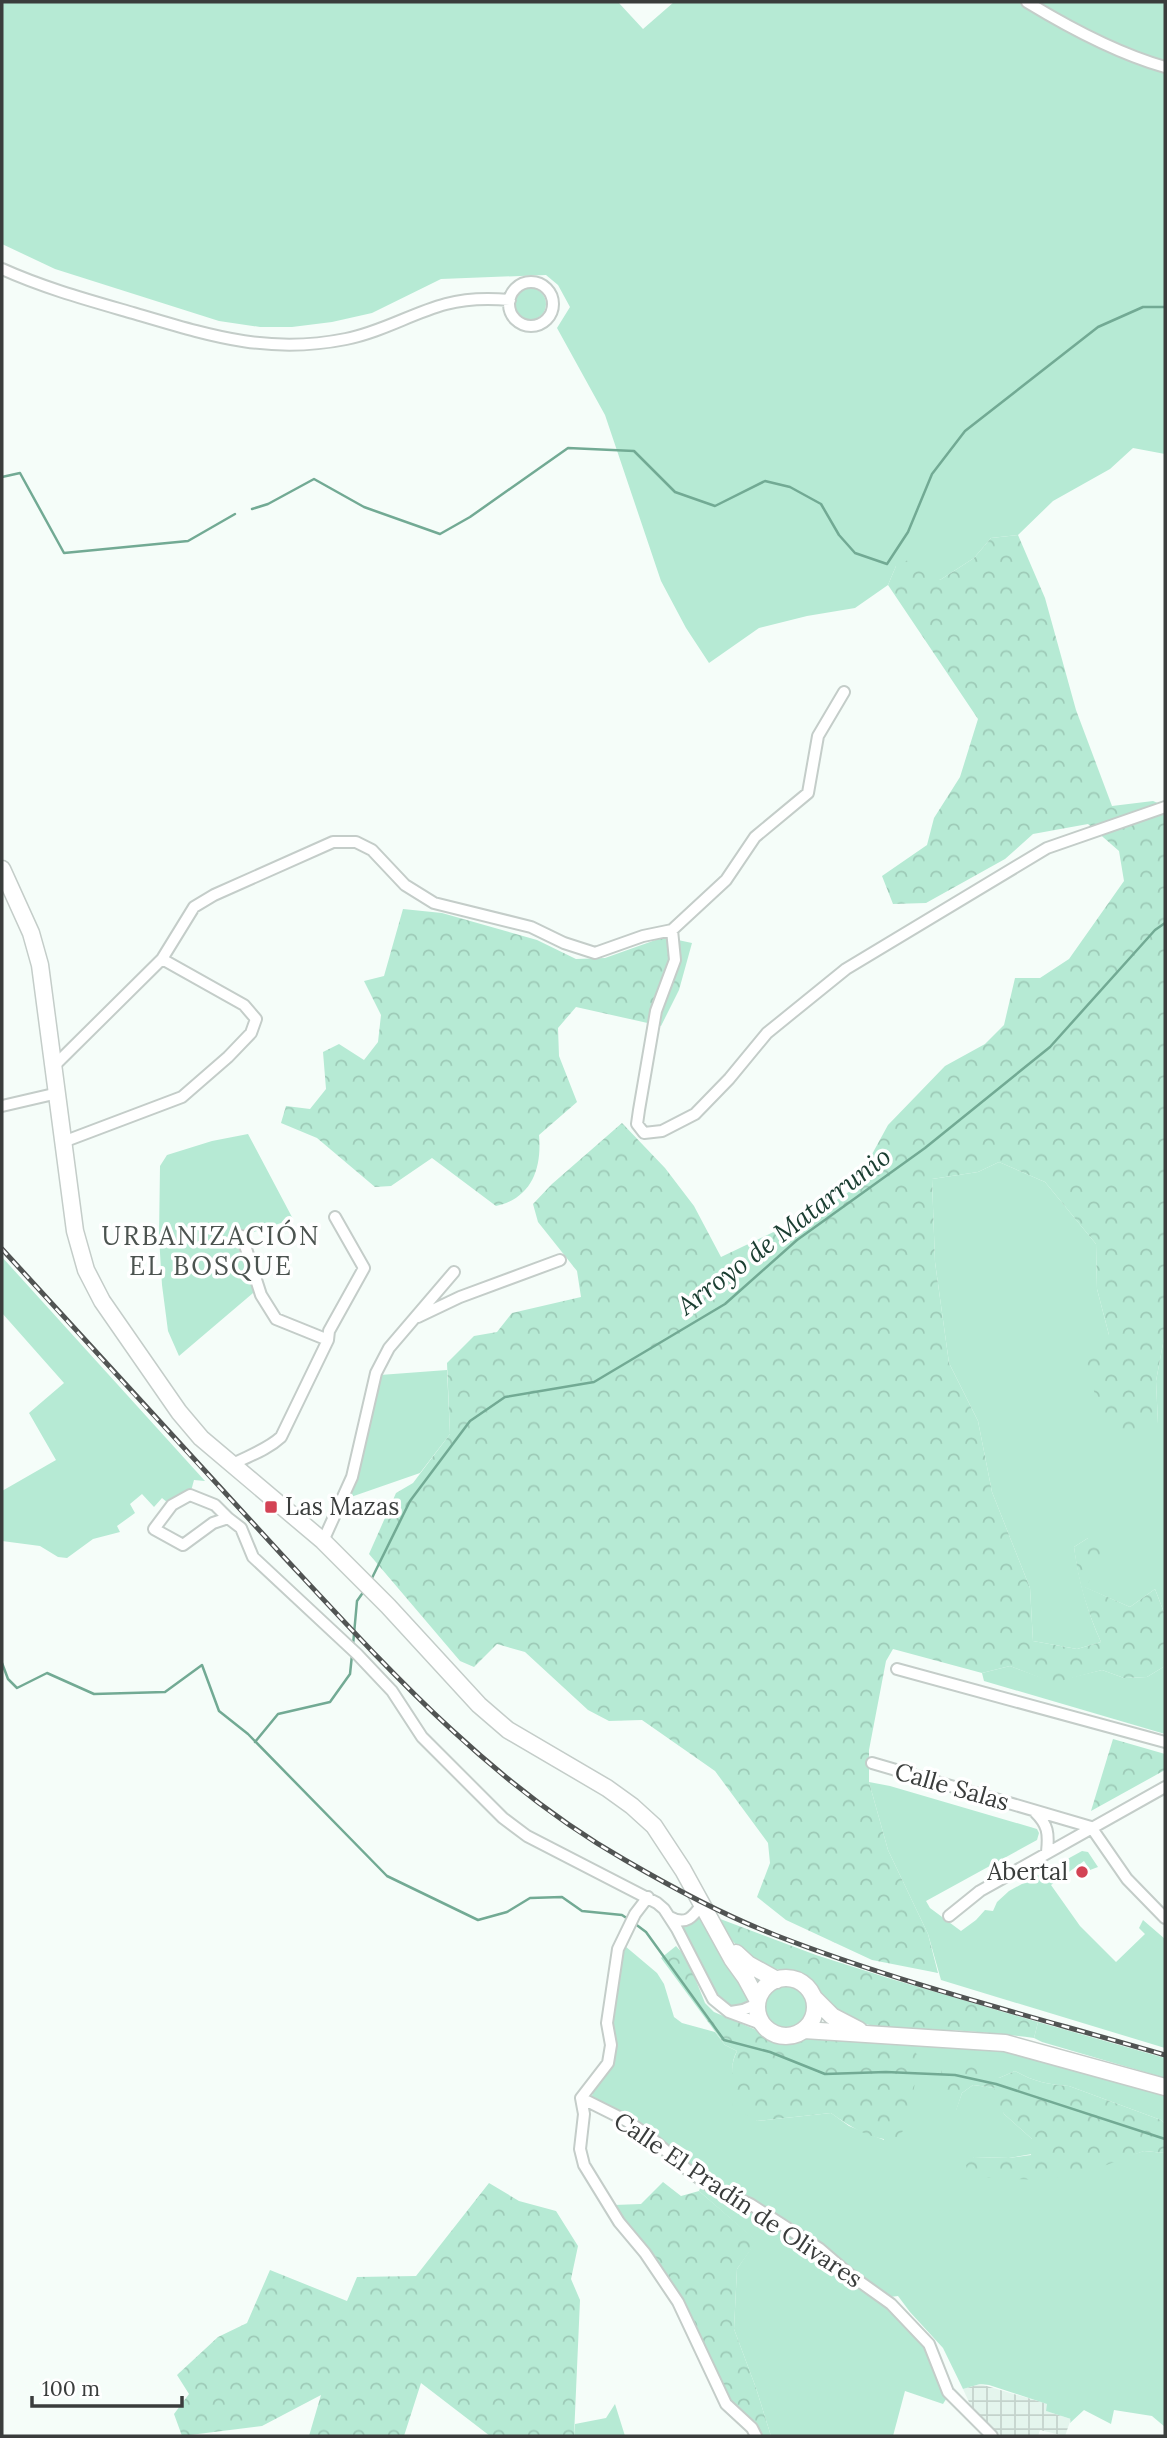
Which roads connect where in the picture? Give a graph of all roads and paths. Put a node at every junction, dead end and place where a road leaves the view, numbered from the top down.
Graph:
1 (1027, 2) edge
2 (1165, 67) edge
3 (2, 269) edge
4 (510, 300) junction
5 (844, 692) dead end
6 (1165, 807) edge
7 (2, 869) edge
8 (672, 930) junction
9 (162, 959) junction
10 (54, 1066) junction
11 (58, 1093) junction
12 (2, 1106) edge
13 (63, 1142) junction
14 (335, 1217) dead end
15 (242, 1236) dead end
16 (560, 1259) dead end
17 (454, 1272) dead end
18 (412, 1320) junction
19 (328, 1340) junction
20 (231, 1465) junction
21 (228, 1518) junction
22 (323, 1541) junction
23 (897, 1669) dead end
24 (1165, 1742) edge
25 (872, 1763) dead end
26 (1165, 1787) edge
27 (1032, 1810) junction
28 (1091, 1827) junction
29 (1047, 1852) junction
30 (648, 1897) junction
31 (702, 1904) junction
32 (949, 1916) dead end
33 (670, 1917) junction
34 (1165, 1918) edge
35 (723, 1942) junction
36 (778, 1980) junction
37 (814, 1998) junction
38 (757, 2001) junction
39 (729, 2012) junction
40 (764, 2025) junction
41 (804, 2030) junction
42 (874, 2035) junction
43 (1165, 2087) edge
44 (581, 2098) junction
45 (755, 2436) edge
46 (992, 2436) edge

1 - 2 street
3 - 4 street
4 - 4 street
5 - 8 street
6 - 8 street
7 - 10 street
8 - 9 street
9 - 10 street
9 - 13 street
10 - 11 street
11 - 12 street
11 - 13 street
13 - 20 street
14 - 19 street
15 - 19 street
16 - 18 street
17 - 18 street
18 - 22 street
19 - 20 street
20 - 22 street
21 - 21 street
21 - 30 street
22 - 31 street
23 - 24 street
25 - 27 street, Calle Salas
26 - 28 street
27 - 28 street, Calle Salas
27 - 29 street, Calle Salas
28 - 29 street
28 - 34 street
29 - 32 street
30 - 33 street
30 - 44 street
31 - 33 street
31 - 35 street
33 - 39 street
35 - 36 street
35 - 38 street
36 - 37 street
36 - 38 street
37 - 41 street
37 - 42 street
38 - 39 street
38 - 40 street
39 - 40 street
40 - 41 street
41 - 42 street
42 - 43 street
44 - 45 street
44 - 46 street, Calle El Pradín de Olivares

